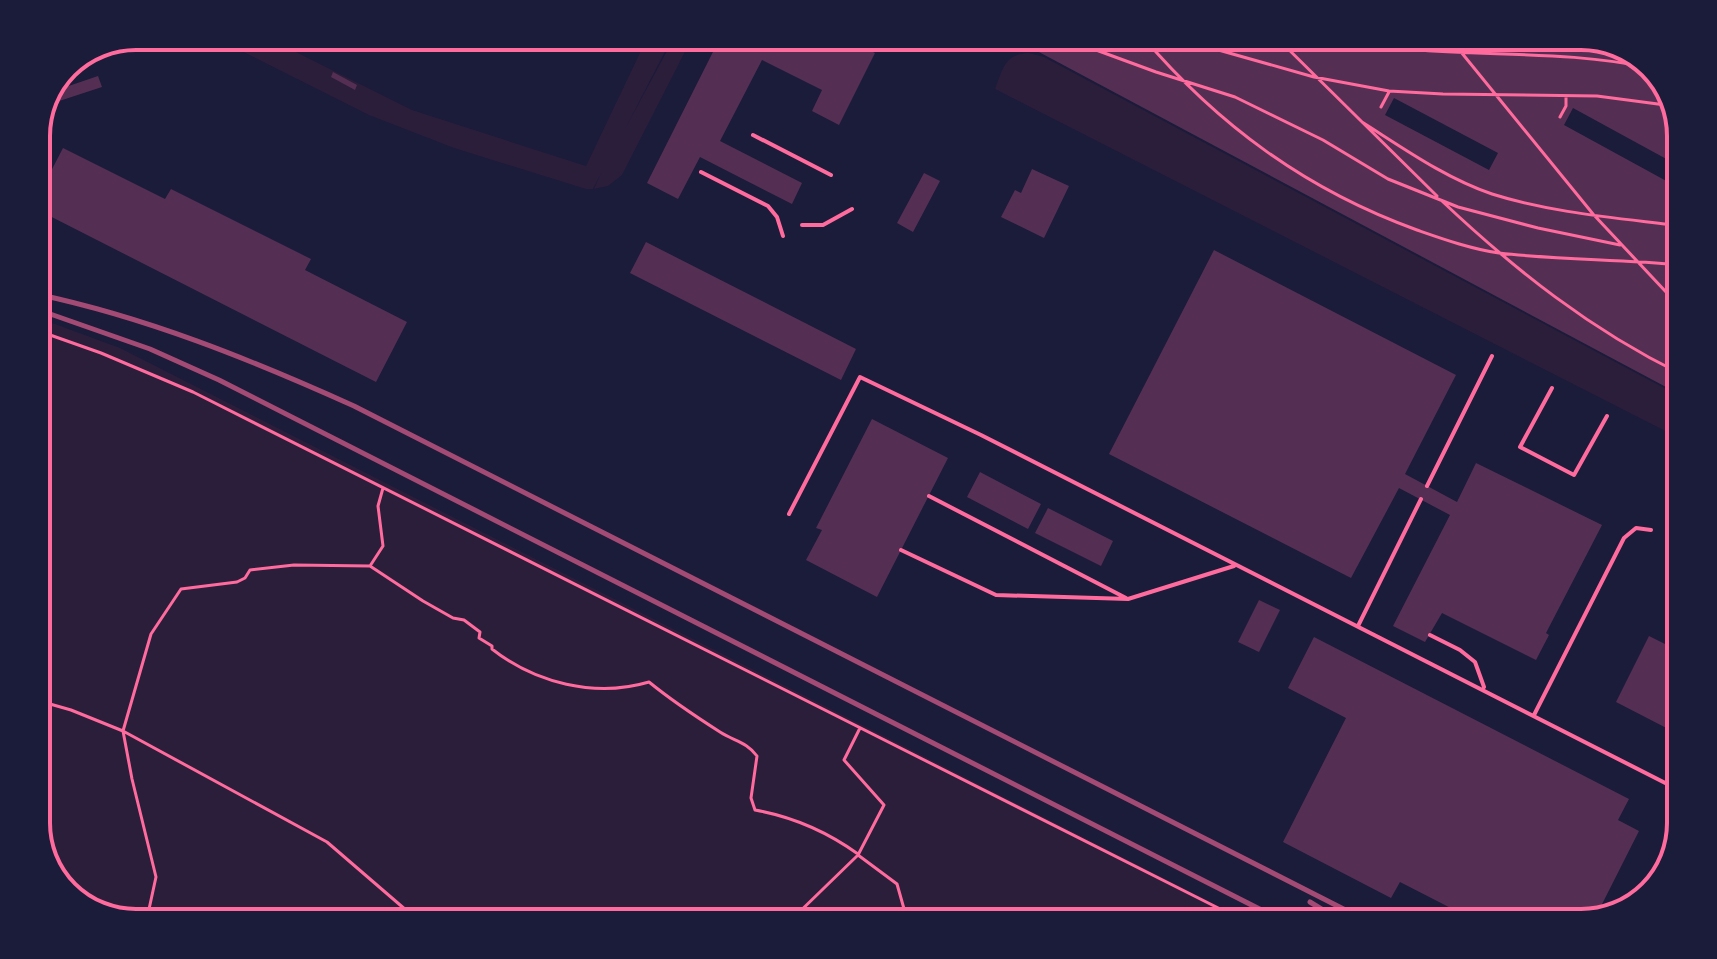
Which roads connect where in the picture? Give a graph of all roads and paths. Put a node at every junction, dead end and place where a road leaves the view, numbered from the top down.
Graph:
1 (1097, 50) edge
2 (1154, 50) edge
3 (1219, 50) edge
4 (1288, 50) edge
5 (1422, 50) edge
6 (1462, 52) junction
7 (1628, 64) edge
8 (1314, 77) junction
9 (1180, 80) junction
10 (1389, 91) junction
11 (1498, 95) junction
12 (1566, 96) junction
13 (1661, 104) edge
14 (1381, 107) dead end
15 (1560, 117) dead end
16 (1355, 118) junction
17 (753, 135) dead end
18 (701, 172) dead end
19 (831, 175) dead end
20 (1440, 199) junction
21 (852, 209) dead end
22 (1593, 214) junction
23 (1667, 224) edge
24 (802, 225) dead end
25 (783, 236) dead end
26 (1620, 245) junction
27 (1496, 252) junction
28 (1637, 261) junction
29 (1667, 264) edge
30 (1667, 293) edge
31 (50, 335) edge
32 (1492, 356) dead end
33 (1667, 367) edge
34 (1552, 388) dead end
35 (1607, 416) dead end
36 (1427, 486) dead end
37 (383, 488) junction
38 (929, 496) dead end
39 (1421, 499) dead end
40 (789, 514) dead end
41 (1651, 530) dead end
42 (901, 550) dead end
43 (1237, 565) junction
44 (370, 566) junction
45 (1128, 599) junction
46 (1358, 626) junction
47 (1430, 635) dead end
48 (1485, 690) junction
49 (50, 704) edge
50 (1534, 715) junction
51 (860, 728) junction
52 (123, 731) junction
53 (1667, 784) edge
54 (858, 855) junction
55 (149, 909) edge
56 (405, 909) edge
57 (802, 909) edge
58 (904, 909) edge
59 (1220, 909) edge

1 - 9 path
2 - 9 path
3 - 8 path
4 - 8 path
5 - 6 path
6 - 7 path
6 - 11 path
8 - 10 path
8 - 16 path
9 - 20 path
9 - 27 path
10 - 11 path
10 - 14 path
11 - 12 path
11 - 22 path
12 - 13 path
12 - 15 path
16 - 20 path
16 - 22 path
17 - 19 lane
18 - 25 lane
20 - 26 path
20 - 27 path
21 - 24 lane
22 - 23 path
22 - 26 path
26 - 28 path
27 - 28 path
27 - 33 path
28 - 29 path
28 - 30 path
31 - 37 path
32 - 36 lane
34 - 35 lane
37 - 44 path
37 - 51 path
38 - 45 lane
39 - 46 lane
40 - 43 lane
41 - 50 lane
42 - 45 lane
43 - 45 lane
43 - 46 lane
44 - 52 path
44 - 54 path
46 - 48 lane
47 - 48 lane
48 - 50 lane
49 - 52 path
50 - 53 lane
51 - 54 path
51 - 59 path
52 - 55 path
52 - 56 path
54 - 57 path
54 - 58 path

